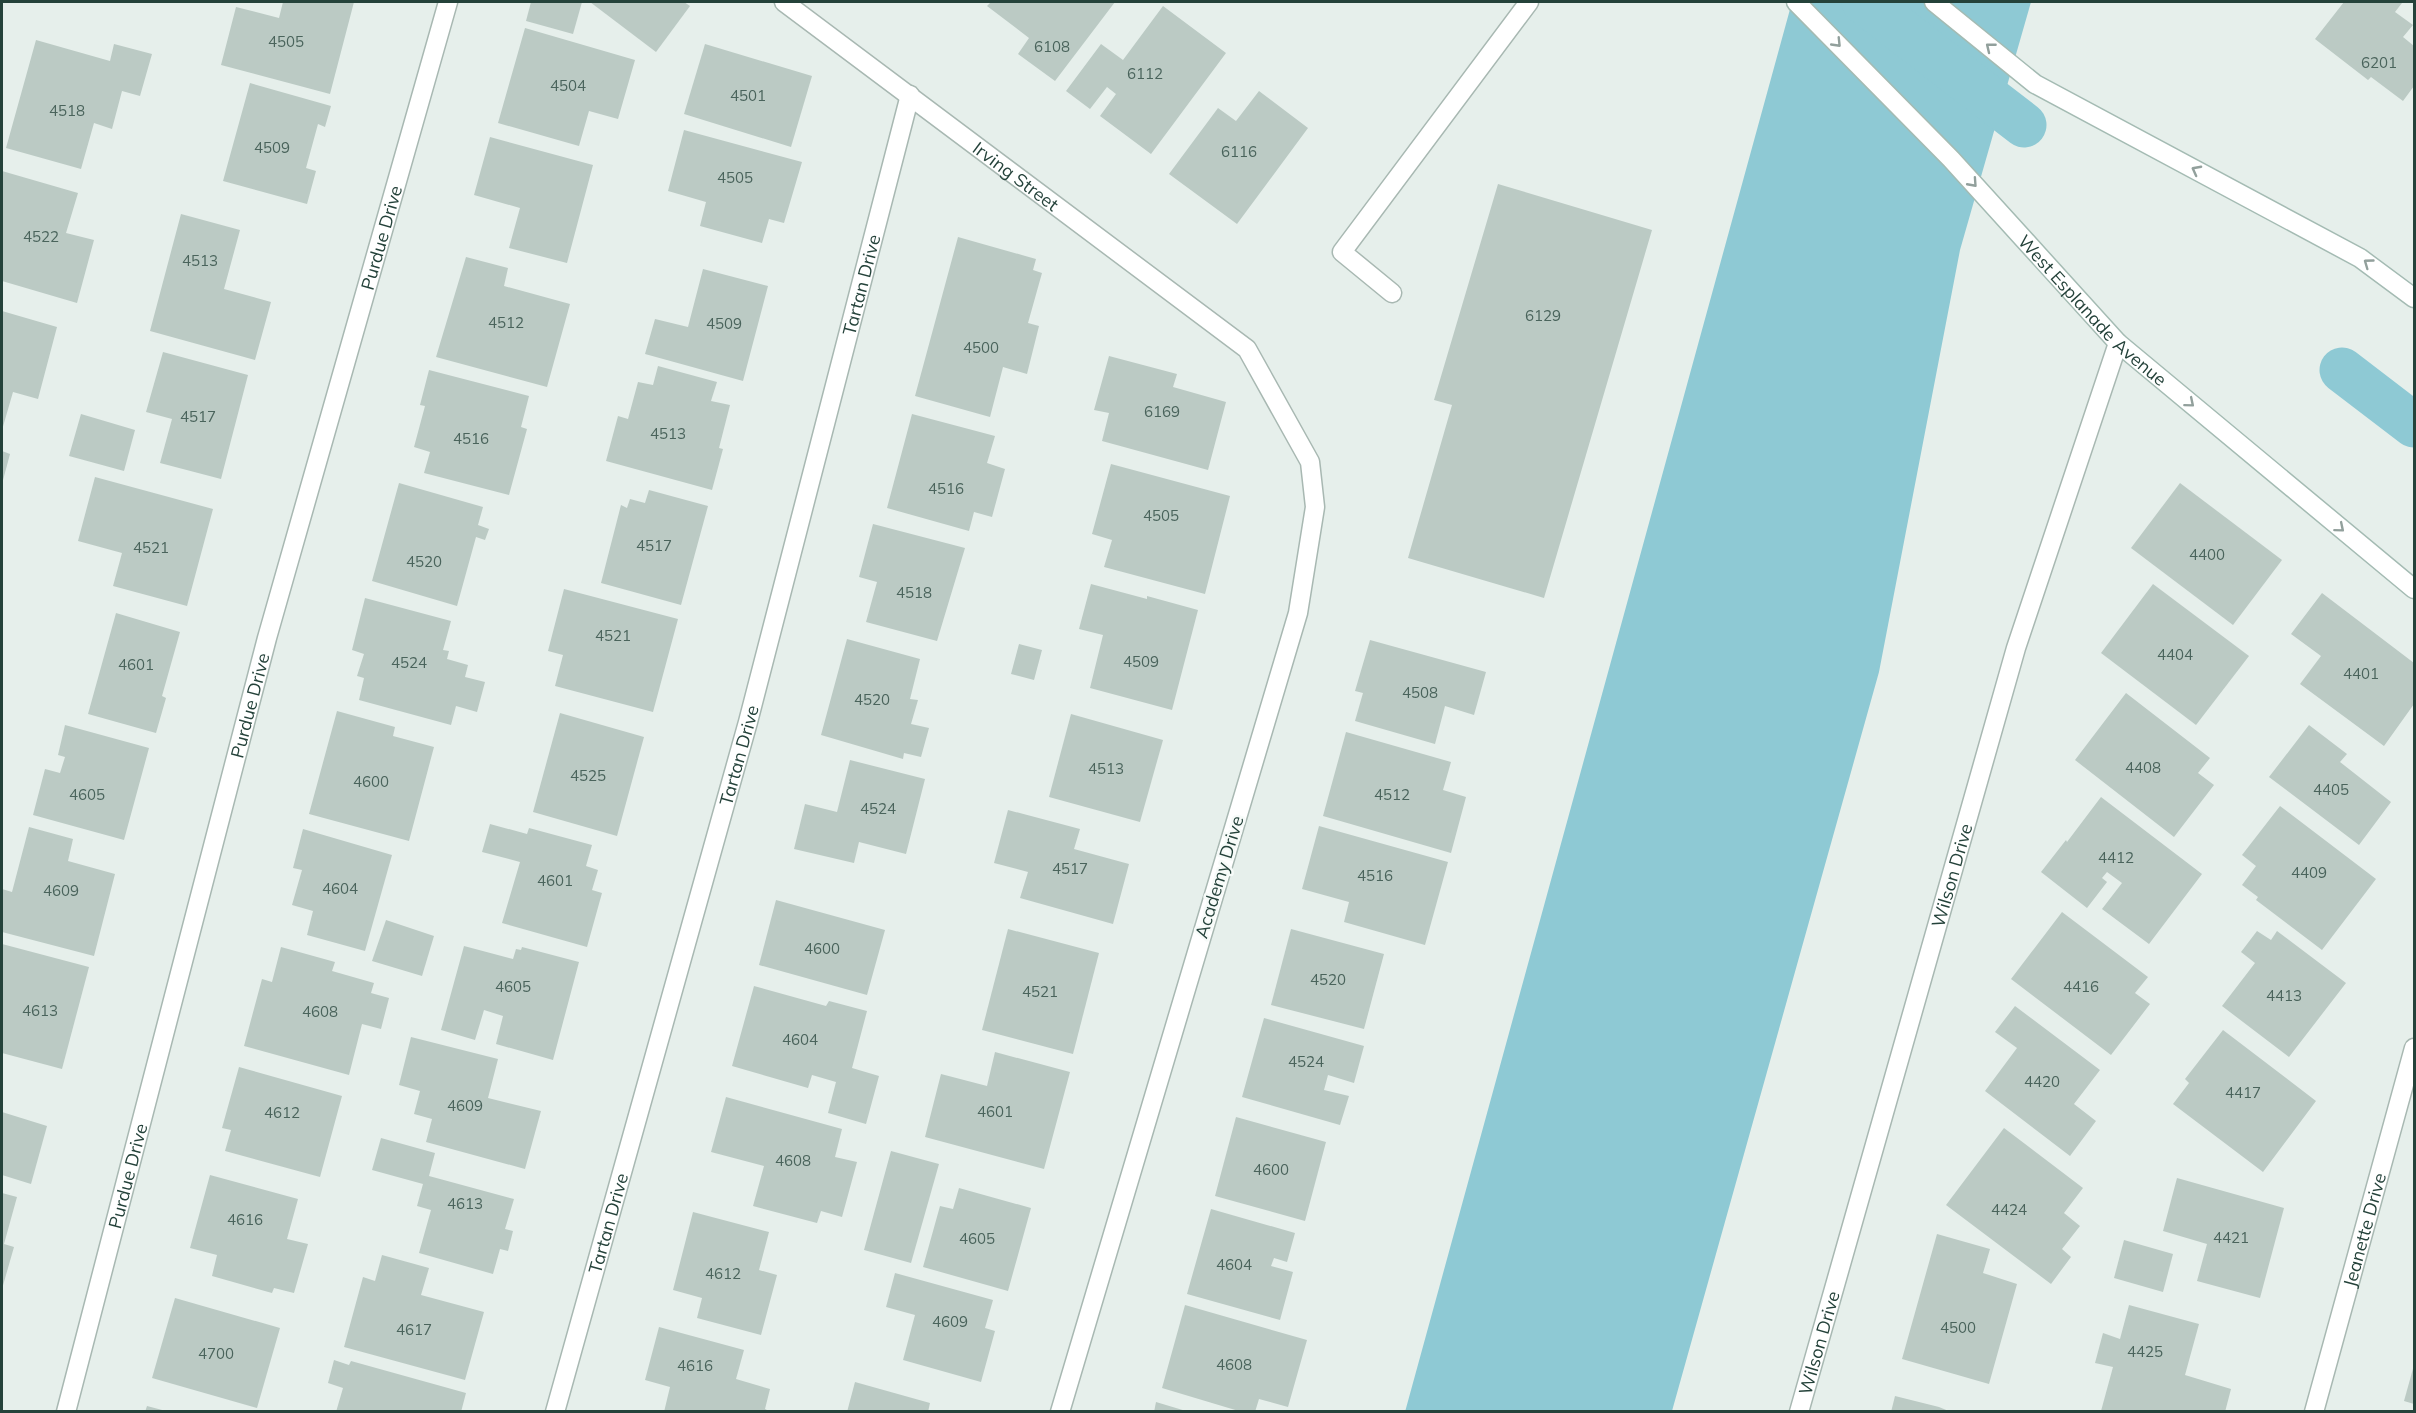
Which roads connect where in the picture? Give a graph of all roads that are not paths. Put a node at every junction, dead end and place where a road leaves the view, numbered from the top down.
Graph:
1 (448, 2) edge
2 (784, 2) edge
3 (1529, 2) edge
4 (1796, 2) edge
5 (1934, 2) edge
6 (910, 95) junction
7 (1392, 293) dead end
8 (2415, 298) edge
9 (2118, 343) junction
10 (1247, 348) joint
11 (2415, 589) edge
12 (2415, 1048) edge
13 (66, 1412) edge
14 (555, 1412) edge
15 (1060, 1412) edge
16 (1799, 1412) edge
17 (2314, 1412) edge

1 - 13 street, Purdue Drive
2 - 6 street, Irving Street
3 - 7 street
4 -> 9 street, West Esplanade Avenue
8 -> 5 street
6 - 10 street, Irving Street
6 - 14 street, Tartan Drive
9 -> 11 street, West Esplanade Avenue
9 - 16 street, Wilson Drive
10 - 15 street, Academy Drive
12 - 17 street, Jeanette Drive

